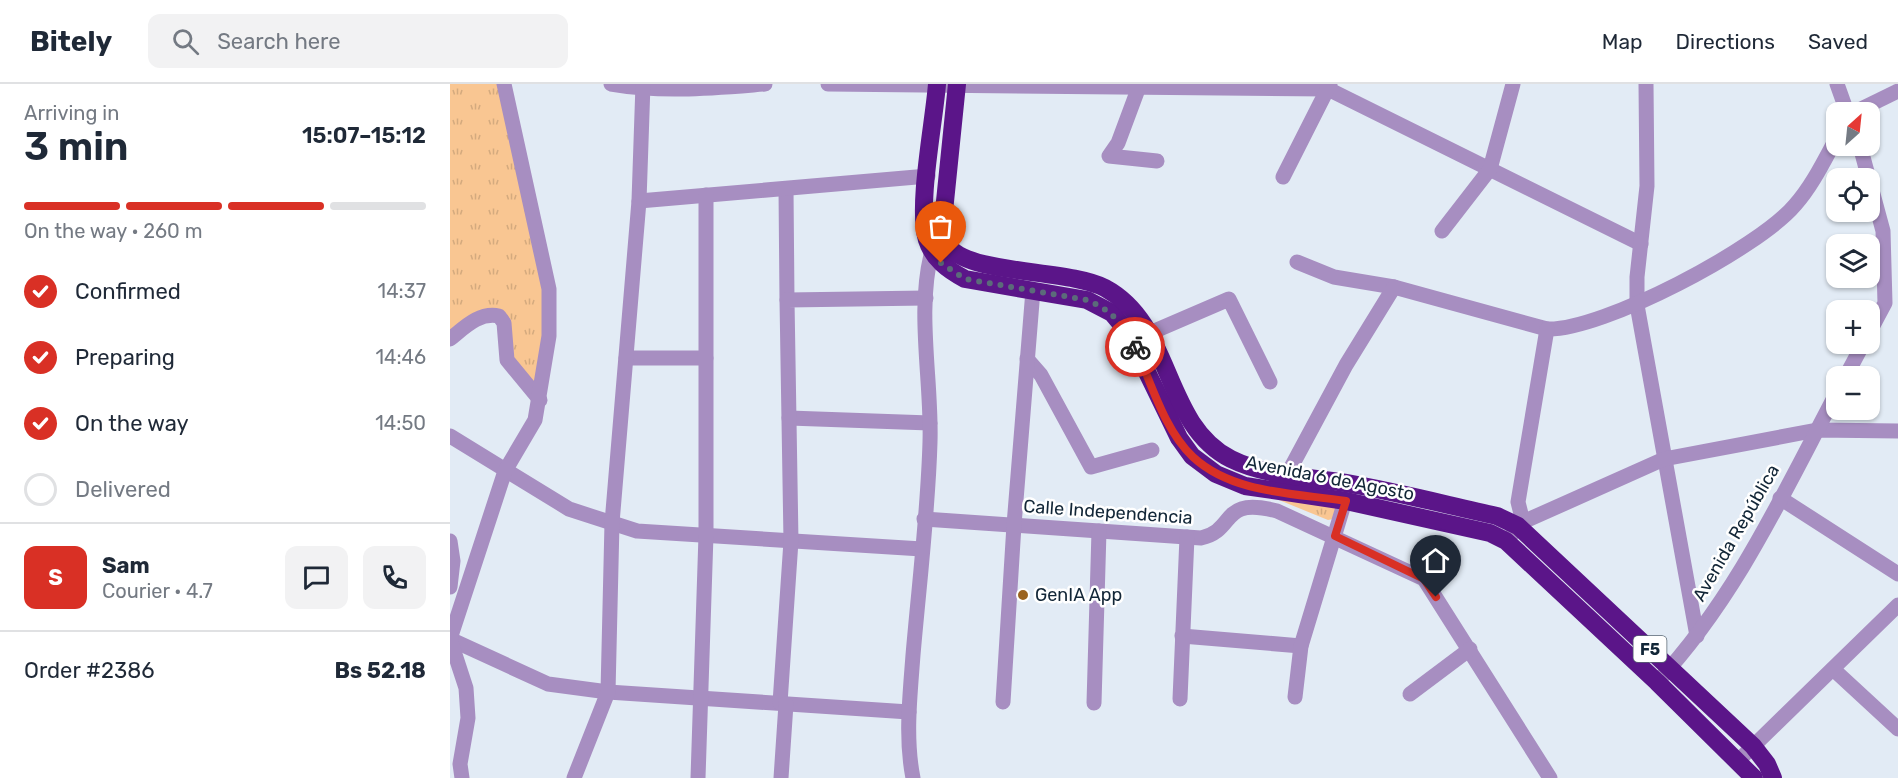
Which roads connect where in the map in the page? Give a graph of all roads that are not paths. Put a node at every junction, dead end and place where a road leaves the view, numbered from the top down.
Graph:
1 (504, 84) edge
2 (611, 84) edge
3 (765, 84) edge
4 (828, 84) edge
5 (1513, 84) edge
6 (1646, 84) edge
7 (1837, 84) edge
8 (937, 85) edge
9 (957, 85) edge
10 (1140, 86) edge
11 (1233, 86) edge
12 (1329, 86) edge
13 (643, 87) edge
14 (1898, 91) edge
15 (1844, 102) edge
16 (1875, 102) edge
17 (1826, 155) edge
18 (1863, 156) edge
19 (1157, 161) dead end
20 (1490, 169) junction
21 (928, 176) junction
22 (1283, 177) dead end
23 (786, 189) junction
24 (706, 195) junction
25 (639, 201) junction
26 (924, 217) junction
27 (943, 218) junction
28 (1442, 231) dead end
29 (1641, 244) junction
30 (932, 251) junction
31 (954, 251) junction
32 (1297, 262) dead end
33 (1394, 287) junction
34 (1033, 290) junction
35 (926, 298) junction
36 (787, 300) junction
37 (1892, 301) edge
38 (1118, 306) junction
39 (1637, 306) junction
40 (1880, 318) edge
41 (1547, 330) junction
42 (1150, 333) junction
43 (450, 339) edge
44 (626, 358) junction
45 (706, 358) junction
46 (1027, 359) junction
47 (1270, 382) dead end
48 (540, 400) junction
49 (1826, 413) edge
50 (789, 418) junction
51 (930, 423) junction
52 (1193, 425) junction
53 (1817, 430) junction
54 (1898, 431) edge
55 (1176, 434) junction
56 (450, 436) edge
57 (1152, 450) dead end
58 (1664, 459) junction
59 (505, 471) junction
60 (1288, 473) junction
61 (1348, 492) junction
62 (1780, 498) junction
63 (924, 519) junction
64 (612, 523) junction
65 (1521, 524) junction
66 (1014, 525) junction
67 (1099, 531) junction
68 (706, 536) junction
69 (1335, 536) junction
70 (1187, 537) junction
71 (450, 541) edge
72 (790, 541) junction
73 (1506, 541) junction
74 (922, 549) junction
75 (1898, 574) edge
76 (450, 587) edge
77 (1898, 605) edge
78 (1182, 636) junction
79 (1697, 636) junction
80 (452, 641) edge
81 (1301, 646) junction
82 (1470, 650) junction
83 (1670, 668) junction
84 (1833, 669) junction
85 (1657, 682) junction
86 (608, 692) junction
87 (1410, 694) dead end
88 (1296, 697) dead end
89 (703, 698) junction
90 (1180, 699) dead end
91 (1003, 702) dead end
92 (1094, 703) dead end
93 (783, 704) junction
94 (909, 712) junction
95 (1898, 729) edge
96 (1753, 746) junction
97 (1739, 760) junction
98 (462, 778) edge
99 (574, 778) edge
100 (698, 778) edge
101 (781, 778) edge
102 (913, 778) edge
103 (1550, 778) edge
104 (1754, 778) edge
105 (1773, 778) edge

1 - 48 street
2 - 13 street
3 - 13 street
4 - 8 street
5 - 20 street
6 - 29 street
7 - 15 street
8 - 9 street
8 - 21 highway
9 - 10 street
9 - 27 highway
10 - 11 street
10 - 19 street
11 - 12 street
12 - 20 street
12 - 22 street
13 - 25 street
14 - 16 street
17 - 39 street
18 - 37 street
20 - 28 street
20 - 29 street
21 - 23 street
21 - 26 highway
23 - 24 street
23 - 36 street
24 - 25 street
24 - 45 street
25 - 44 street
26 - 27 highway
26 - 30 highway
27 - 31 highway
29 - 39 street
30 - 31 highway
30 - 34 highway, Avenida 6 de Agosto / F5
30 - 35 street
31 - 38 highway, Avenida 6 de Agosto / F5
32 - 33 street
33 - 41 street
33 - 60 street
34 - 38 highway, Avenida 6 de Agosto / F5
34 - 46 street
35 - 36 street
35 - 51 street
36 - 50 street
37 - 40 street
38 - 42 highway, Avenida 6 de Agosto / F5
38 - 55 highway, Avenida 6 de Agosto / F5
39 - 41 street
39 - 58 street
41 - 65 street
42 - 47 street
42 - 52 highway, Avenida 6 de Agosto / F5
43 - 48 street
44 - 45 street
44 - 64 street
45 - 68 street
46 - 57 street
46 - 66 street
48 - 59 street
49 - 53 street, Avenida República
50 - 51 street
50 - 72 street
51 - 63 street
52 - 55 highway
52 - 60 highway, Avenida 6 de Agosto / F5
53 - 54 street
53 - 58 street
53 - 62 street, Avenida República
55 - 61 highway, Avenida 6 de Agosto / F5
56 - 59 street
58 - 65 street
58 - 79 street
59 - 64 street
59 - 80 street
60 - 61 highway, Avenida 6 de Agosto / F5
61 - 65 highway, Avenida 6 de Agosto / F5
61 - 69 street
61 - 73 highway, Avenida 6 de Agosto / F5
62 - 75 street
62 - 79 street, Avenida República
63 - 66 street, Calle Independencia
63 - 74 street
64 - 68 street
64 - 86 street
65 - 73 street
65 - 83 highway, Avenida 6 de Agosto / F5
66 - 67 street, Calle Independencia
66 - 91 street
67 - 70 street, Calle Independencia
67 - 92 street
68 - 72 street
68 - 89 street
69 - 70 street, Calle Independencia
69 - 81 street
69 - 82 street, Calle Independencia
70 - 78 street
71 - 76 street
72 - 74 street
72 - 93 street
73 - 85 highway, Avenida 6 de Agosto / F5
74 - 94 street
77 - 84 street
78 - 81 street
78 - 90 street
79 - 83 street, Avenida República
80 - 86 street
80 - 98 street
81 - 88 street
82 - 87 street
82 - 103 street, Calle Independencia
83 - 85 street, Avenida República
83 - 96 highway, Avenida 6 de Agosto / F5
84 - 95 street
84 - 96 street
85 - 97 highway, Avenida 6 de Agosto / F5
86 - 89 street
86 - 99 street
89 - 93 street
89 - 100 street
93 - 94 street
93 - 101 street
94 - 102 street
96 - 97 street
96 - 105 highway, Avenida 6 de Agosto / F5
97 - 104 highway, Avenida 6 de Agosto / F5

